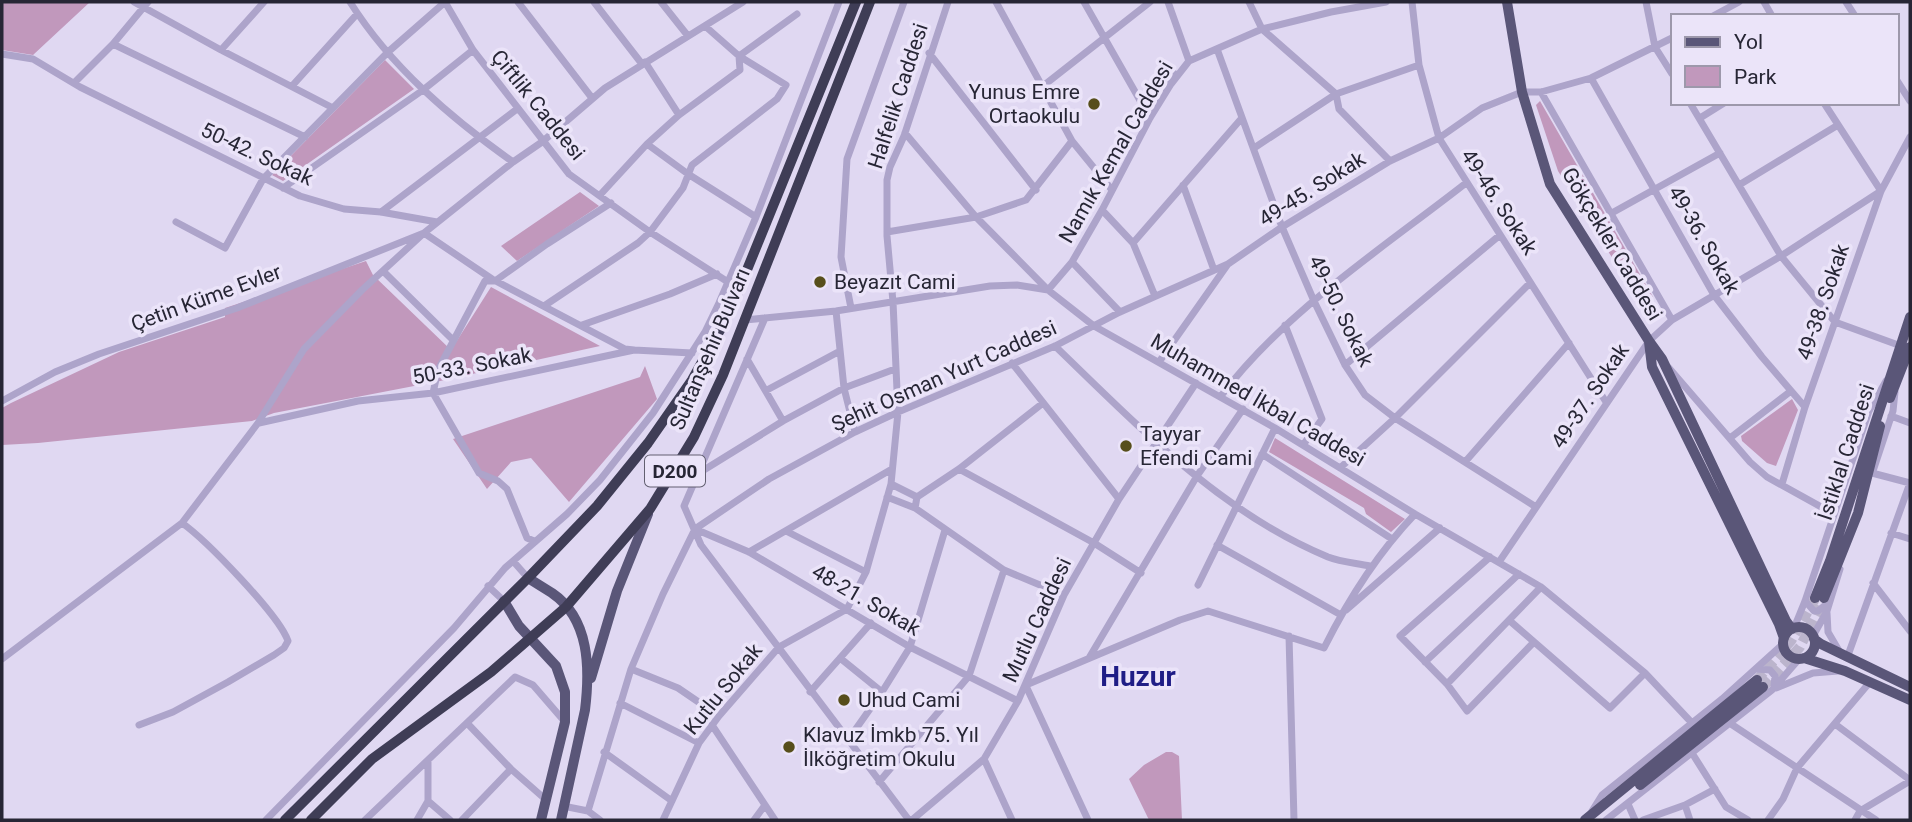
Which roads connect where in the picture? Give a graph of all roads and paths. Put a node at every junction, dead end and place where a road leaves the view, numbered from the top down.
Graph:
1 (134, 2) edge
2 (264, 2) edge
3 (350, 2) edge
4 (445, 2) edge
5 (518, 2) edge
6 (594, 2) edge
7 (661, 2) edge
8 (839, 2) edge
9 (856, 2) edge
10 (870, 2) edge
11 (904, 2) edge
12 (948, 2) edge
13 (996, 2) edge
14 (1084, 2) edge
15 (1150, 2) edge
16 (1168, 2) edge
17 (1249, 2) edge
18 (1326, 2) edge
19 (1387, 2) edge
20 (1412, 2) edge
21 (1507, 2) edge
22 (1646, 2) edge
23 (1739, 2) edge
24 (740, 3) edge
25 (146, 4) edge
26 (1331, 12) junction
27 (358, 14) junction
28 (797, 14) dead end
29 (1717, 14) edge
30 (705, 26) junction
31 (1262, 29) junction
32 (688, 36) junction
33 (1105, 37) junction
34 (1671, 39) edge
35 (113, 44) junction
36 (1655, 47) junction
37 (1217, 49) junction
38 (221, 50) junction
39 (472, 50) junction
40 (388, 52) junction
41 (929, 53) junction
42 (2, 54) edge
43 (739, 56) junction
44 (1189, 61) junction
45 (643, 63) junction
46 (1419, 65) junction
47 (1182, 69) junction
48 (1671, 72) edge
49 (1591, 78) junction
50 (1898, 82) edge
51 (74, 83) junction
52 (292, 86) junction
53 (1044, 86) junction
54 (423, 90) junction
55 (1522, 92) junction
56 (1541, 92) junction
57 (1336, 94) junction
58 (592, 98) junction
59 (1140, 98) junction
60 (1910, 101) edge
61 (1691, 105) edge
62 (1721, 105) edge
63 (1825, 105) edge
64 (333, 108) junction
65 (517, 109) junction
66 (680, 115) junction
67 (1150, 118) junction
68 (1700, 118) junction
69 (1241, 119) junction
70 (1838, 125) junction
71 (905, 133) junction
72 (305, 136) junction
73 (1910, 137) edge
74 (479, 138) junction
75 (1439, 138) junction
76 (1072, 141) junction
77 (542, 142) junction
78 (647, 144) junction
79 (1254, 148) junction
80 (1720, 153) junction
81 (1390, 161) junction
82 (513, 162) junction
83 (688, 174) junction
84 (263, 178) junction
85 (1466, 183) junction
86 (1183, 185) junction
87 (1739, 185) junction
88 (283, 188) junction
89 (1654, 189) junction
90 (1036, 190) junction
91 (1112, 190) junction
92 (1881, 191) junction
93 (600, 195) junction
94 (611, 203) junction
95 (1102, 210) junction
96 (381, 212) junction
97 (1610, 214) junction
98 (756, 216) junction
99 (976, 217) junction
100 (176, 222) dead end
101 (437, 222) junction
102 (1282, 227) junction
103 (650, 232) junction
104 (887, 232) junction
105 (424, 233) junction
106 (1500, 235) junction
107 (1133, 243) junction
108 (1781, 256) junction
109 (1072, 262) junction
110 (1228, 264) junction
111 (1214, 270) junction
112 (383, 271) junction
113 (718, 274) junction
114 (495, 281) junction
115 (728, 282) junction
116 (1530, 283) junction
117 (1048, 290) junction
118 (1714, 295) junction
119 (1155, 296) junction
120 (1314, 301) junction
121 (893, 302) junction
122 (544, 306) junction
123 (851, 309) junction
124 (836, 311) junction
125 (1120, 312) junction
126 (1910, 317) edge
127 (765, 318) junction
128 (745, 320) junction
129 (1672, 320) junction
130 (1835, 321) junction
131 (582, 325) junction
132 (1285, 325) junction
133 (1094, 326) junction
134 (453, 341) junction
135 (1649, 341) junction
136 (1569, 343) junction
137 (1055, 346) junction
138 (1905, 347) edge
139 (634, 350) junction
140 (840, 351) junction
141 (692, 353) junction
142 (747, 359) junction
143 (1662, 359) junction
144 (1159, 362) junction
145 (1012, 363) junction
146 (1345, 365) junction
147 (1907, 365) edge
148 (1893, 368) junction
149 (895, 369) junction
150 (1897, 379) junction
151 (1196, 383) junction
152 (844, 388) junction
153 (766, 390) junction
154 (1791, 391) junction
155 (433, 393) junction
156 (1221, 396) junction
157 (2, 401) edge
158 (1606, 402) junction
159 (1043, 404) junction
160 (1805, 407) junction
161 (1243, 409) junction
162 (898, 412) junction
163 (1891, 416) junction
164 (1395, 418) junction
165 (783, 421) junction
166 (258, 423) junction
167 (1910, 423) edge
168 (1275, 428) junction
169 (855, 432) junction
170 (1730, 438) junction
171 (1156, 444) junction
172 (1303, 444) junction
173 (1262, 454) junction
174 (1465, 462) junction
175 (1340, 468) junction
176 (892, 469) junction
177 (958, 469) junction
178 (1872, 473) junction
179 (698, 474) junction
180 (1197, 476) junction
181 (1910, 483) edge
182 (891, 484) junction
183 (1782, 484) junction
184 (887, 497) junction
185 (918, 497) junction
186 (1119, 499) junction
187 (1238, 506) junction
188 (1536, 507) junction
189 (915, 508) junction
190 (650, 509) junction
191 (1415, 514) junction
192 (1834, 514) junction
193 (182, 523) junction
194 (1440, 528) junction
195 (695, 529) junction
196 (945, 530) junction
197 (786, 531) junction
198 (1892, 533) junction
199 (1392, 539) junction
200 (1910, 539) edge
201 (534, 541) junction
202 (1094, 543) junction
203 (1217, 545) junction
204 (749, 552) junction
205 (1490, 557) junction
206 (513, 561) junction
207 (1499, 562) junction
208 (1370, 566) junction
209 (1004, 570) junction
210 (866, 572) junction
211 (1141, 573) junction
212 (1519, 573) junction
213 (528, 578) junction
214 (1873, 583) junction
215 (1198, 585) dead end
216 (488, 586) junction
217 (1541, 587) junction
218 (1064, 595) junction
219 (1819, 599) junction
220 (505, 601) junction
221 (566, 607) junction
222 (847, 609) junction
223 (1827, 611) junction
224 (1340, 615) junction
225 (1510, 621) junction
226 (871, 622) junction
227 (1793, 628) junction
228 (1910, 631) edge
229 (1289, 636) junction
230 (1813, 637) junction
231 (531, 638) junction
232 (1783, 641) junction
233 (1534, 642) junction
234 (910, 647) junction
235 (779, 648) junction
236 (1844, 656) junction
237 (840, 658) junction
238 (1802, 658) junction
239 (2, 659) edge
240 (1088, 659) junction
241 (1425, 662) junction
242 (631, 669) junction
243 (1844, 671) junction
244 (1645, 673) junction
245 (969, 676) junction
246 (1762, 681) junction
247 (1870, 682) junction
248 (1447, 684) junction
249 (1026, 686) junction
250 (1910, 687) edge
251 (587, 692) junction
252 (810, 692) junction
253 (882, 692) junction
254 (1910, 700) edge
255 (1018, 701) junction
256 (620, 703) junction
257 (719, 716) junction
258 (565, 722) junction
259 (467, 723) junction
260 (1692, 723) junction
261 (1731, 724) junction
262 (1835, 724) junction
263 (139, 725) dead end
264 (712, 725) junction
265 (848, 740) junction
266 (699, 743) junction
267 (604, 752) junction
268 (1692, 753) junction
269 (984, 759) junction
270 (428, 760) junction
271 (1797, 768) junction
272 (512, 769) junction
273 (1910, 781) edge
274 (879, 782) junction
275 (1715, 789) junction
276 (545, 799) junction
277 (428, 801) junction
278 (672, 801) junction
279 (1628, 804) junction
280 (765, 805) junction
281 (1685, 805) junction
282 (563, 806) junction
283 (1726, 807) junction
284 (588, 811) junction
285 (1860, 811) junction
286 (266, 820) edge
287 (285, 820) edge
288 (311, 820) edge
289 (365, 820) edge
290 (418, 820) edge
291 (450, 820) edge
292 (462, 820) edge
293 (541, 820) edge
294 (561, 820) edge
295 (600, 820) edge
296 (663, 820) edge
297 (754, 820) edge
298 (775, 820) edge
299 (911, 820) edge
300 (1012, 820) edge
301 (1088, 820) edge
302 (1294, 820) edge
303 (1589, 820) edge
304 (1606, 820) edge
305 (1635, 820) edge
306 (1643, 820) edge
307 (1690, 820) edge
308 (1733, 820) edge
309 (1748, 820) edge
310 (1768, 820) edge
311 (1855, 820) edge
312 (1876, 820) edge

1 - 25 street
2 - 38 street
3 - 27 street
4 - 39 street, Çiftlik Caddesi
4 - 40 street
5 - 58 street
6 - 45 street
7 - 32 street
8 - 98 street, Sultanşehir Bulvarı
9 - 213 highway, Sultanşehir Bulvarı / D200
10 - 128 highway, Sultanşehir Bulvarı / D200
11 - 123 street
12 - 41 street, Halfelik Caddesi
13 - 53 street
14 - 33 street
15 - 33 street
16 - 44 street
17 - 31 street
18 - 26 street
19 - 26 street, Namık Kemal Caddesi
20 - 46 street, 49-46. Sokak
21 - 55 main road, Gökçekler Caddesi
22 - 36 street
23 - 29 street
24 - 30 street
25 - 35 street
25 - 38 street
26 - 31 street, Namık Kemal Caddesi
27 - 40 street
27 - 52 street
28 - 43 street
30 - 32 street
30 - 43 street
31 - 37 street, Namık Kemal Caddesi
31 - 57 street
32 - 45 street
33 - 53 street
33 - 59 street
34 - 36 street
35 - 51 street
35 - 72 street
36 - 48 street
36 - 49 street
37 - 44 street, Namık Kemal Caddesi
37 - 69 street, 49-50. Sokak
38 - 52 street
39 - 54 street
39 - 65 street, Çiftlik Caddesi
40 - 54 street
40 - 64 street
41 - 71 street, Halfelik Caddesi
41 - 90 street
42 - 51 street, 50-42. Sokak
43 - 66 street
43 - 83 street
44 - 47 street, Namık Kemal Caddesi
45 - 58 street
45 - 66 street
46 - 57 street
46 - 75 street, 49-46. Sokak
47 - 59 street
47 - 67 street, Namık Kemal Caddesi
49 - 56 street
49 - 89 street, 49-36. Sokak
50 - 60 street
51 - 84 street, 50-42. Sokak
52 - 64 street
53 - 76 street
54 - 74 street
54 - 88 street
55 - 56 street
55 - 75 street, 49-45. Sokak
55 - 135 main road, Gökçekler Caddesi
56 - 97 street
57 - 79 street
57 - 81 street
58 - 77 street
59 - 67 street
61 - 68 street
62 - 68 street
63 - 70 street
64 - 72 street
65 - 74 street
65 - 77 street, Çiftlik Caddesi
66 - 78 street
67 - 91 street, Namık Kemal Caddesi
68 - 80 street
69 - 79 street, 49-50. Sokak
69 - 86 street
70 - 87 street
70 - 92 street
71 - 99 street, Muhammed İkbal Caddesi
71 - 104 street, Halfelik Caddesi
72 - 84 street
73 - 92 street, 49-38. Sokak
74 - 82 street
74 - 96 street
75 - 81 street, 49-45. Sokak
75 - 85 street, 49-46. Sokak
76 - 90 street
76 - 91 street
77 - 82 street
77 - 93 street, Çiftlik Caddesi
78 - 83 street
78 - 93 street
79 - 102 street, 49-50. Sokak
80 - 87 street
80 - 89 street
81 - 102 street, 49-45. Sokak
82 - 101 street
83 - 98 street
83 - 103 street
84 - 88 street, 50-42. Sokak
84 - 100 street
85 - 106 street, 49-46. Sokak
85 - 120 street
86 - 107 street
86 - 111 street
87 - 108 street
88 - 96 street, 50-42. Sokak
89 - 97 street
89 - 118 street, 49-36. Sokak
90 - 99 street
91 - 95 street, Namık Kemal Caddesi
92 - 108 street, 49-37. Sokak
92 - 130 street, 49-38. Sokak
93 - 94 street, Çiftlik Caddesi
94 - 103 street, Çiftlik Caddesi
94 - 114 street
95 - 107 street
95 - 109 street, Namık Kemal Caddesi
96 - 101 street, 50-42. Sokak
97 - 129 street
98 - 115 street, Sultanşehir Bulvarı
99 - 104 street
99 - 117 street, Muhammed İkbal Caddesi
101 - 105 street
102 - 110 street, 49-45. Sokak
102 - 120 street, 49-50. Sokak
103 - 113 street, Çiftlik Caddesi
103 - 122 street
104 - 121 street, Halfelik Caddesi
105 - 112 street
105 - 114 street
105 - 157 street, Çetin Küme Evler
106 - 116 street, 49-46. Sokak
106 - 146 street
107 - 119 street
108 - 118 street, 49-37. Sokak
108 - 130 street
109 - 117 street, Namık Kemal Caddesi
109 - 125 street
110 - 111 street, Şehit Osman Yurt Caddesi
110 - 144 street, 49-45. Sokak
111 - 119 street, Şehit Osman Yurt Caddesi
112 - 134 street
112 - 166 street
113 - 115 street, Çiftlik Caddesi
113 - 131 street
114 - 122 street
114 - 134 street
115 - 141 street, Sultanşehir Bulvarı
116 - 136 street, 49-46. Sokak
116 - 164 street
117 - 121 street
117 - 133 street, Muhammed İkbal Caddesi
118 - 129 street, 49-37. Sokak
118 - 154 street, 49-36. Sokak
119 - 125 street, Şehit Osman Yurt Caddesi
120 - 132 street
120 - 146 street, 49-50. Sokak
121 - 123 street
121 - 149 street, Halfelik Caddesi
122 - 131 street
123 - 124 street
124 - 127 street
124 - 140 street
125 - 133 street, Şehit Osman Yurt Caddesi
126 - 138 main road, İstiklal Caddesi
127 - 128 street
127 - 142 street
128 - 190 highway, Sultanşehir Bulvarı / D200
129 - 135 street, 49-37. Sokak
130 - 138 street
130 - 160 street, 49-38. Sokak
131 - 139 street
132 - 156 street
132 - 172 street
133 - 137 street, Şehit Osman Yurt Caddesi
133 - 144 street, Muhammed İkbal Caddesi
134 - 155 street
135 - 143 main road, Gökçekler Caddesi
135 - 158 street, 49-37. Sokak
135 - 232 main road, Gökçekler Caddesi
136 - 158 street, 49-46. Sokak
136 - 174 street
137 - 145 street, Şehit Osman Yurt Caddesi
137 - 171 street
138 - 147 main road, İstiklal Caddesi
138 - 148 main road, İstiklal Caddesi
139 - 141 street, 50-33. Sokak
139 - 155 street, 50-33. Sokak
140 - 152 street
140 - 153 street
141 - 201 street, Sultanşehir Bulvarı
142 - 153 street
142 - 179 street
143 - 170 street
143 - 227 main road, Gökçekler Caddesi
144 - 151 street, Muhammed İkbal Caddesi
145 - 159 street
145 - 162 street, Şehit Osman Yurt Caddesi
146 - 164 street, 49-50. Sokak
147 - 150 main road, İstiklal Caddesi
148 - 192 street
148 - 219 main road, İstiklal Caddesi
149 - 152 street
149 - 162 street, Halfelik Caddesi
150 - 163 street
150 - 219 main road, İstiklal Caddesi
151 - 156 street, Muhammed İkbal Caddesi
151 - 171 street, Mutlu Caddesi
152 - 165 street
152 - 169 street
153 - 165 street
154 - 160 street, 49-36. Sokak
154 - 170 street
155 - 166 street, 50-33. Sokak
155 - 201 street
156 - 161 street, Muhammed İkbal Caddesi
158 - 188 street, 49-37. Sokak
159 - 177 street
159 - 186 street
160 - 183 street, 49-38. Sokak
161 - 168 street, Muhammed İkbal Caddesi
161 - 180 street
162 - 169 street, Şehit Osman Yurt Caddesi
162 - 176 street
163 - 167 street
163 - 178 street
164 - 174 street, 49-50. Sokak
164 - 175 street
165 - 179 street
166 - 193 street
168 - 172 street, Muhammed İkbal Caddesi
168 - 173 street
169 - 195 street, Şehit Osman Yurt Caddesi
170 - 183 street
171 - 180 street
171 - 186 street, Mutlu Caddesi
172 - 175 street, Muhammed İkbal Caddesi
173 - 187 street
173 - 199 street
174 - 188 street, 49-50. Sokak
175 - 191 street, Muhammed İkbal Caddesi
176 - 182 street
176 - 197 street
177 - 185 street
177 - 202 street
178 - 181 street
178 - 219 street
179 - 195 street
180 - 187 street
180 - 211 street
181 - 198 street
182 - 184 street
182 - 185 street
183 - 192 street
184 - 189 street
184 - 210 street
185 - 189 street
186 - 202 street, Mutlu Caddesi
187 - 203 street
187 - 208 street
188 - 207 street, 49-37. Sokak
189 - 196 street
190 - 221 highway, Sultanşehir Bulvarı / D200
190 - 251 main road
191 - 194 street, Muhammed İkbal Caddesi
191 - 199 street
192 - 219 street
193 - 239 street
193 - 263 street
194 - 205 street, Muhammed İkbal Caddesi
194 - 224 street
195 - 204 street, 48-21. Sokak
195 - 235 street
195 - 242 street, Şehit Osman Yurt Caddesi
196 - 209 street
196 - 234 street
197 - 204 street
197 - 210 street
198 - 200 street
198 - 214 street
199 - 208 street
201 - 206 street, Sultanşehir Bulvarı
202 - 211 street
202 - 218 street, Mutlu Caddesi
203 - 215 street
203 - 224 street
204 - 222 street, 48-21. Sokak
205 - 207 street, Muhammed İkbal Caddesi
205 - 241 street
206 - 213 street
206 - 216 street, Sultanşehir Bulvarı
207 - 212 street, Muhammed İkbal Caddesi
208 - 224 street
209 - 218 street
209 - 245 street
210 - 222 street
211 - 240 street
212 - 217 street, Muhammed İkbal Caddesi
212 - 241 street
213 - 220 highway, Sultanşehir Bulvarı / D200
213 - 221 main road
214 - 228 street
214 - 236 street
216 - 220 street
216 - 286 street, Sultanşehir Bulvarı
217 - 225 street
217 - 244 street, Muhammed İkbal Caddesi
218 - 249 street, Mutlu Caddesi
219 - 223 street
219 - 227 street
220 - 231 main road
220 - 287 highway, Sultanşehir Bulvarı / D200
221 - 231 highway, Sultanşehir Bulvarı / D200
221 - 251 main road
222 - 226 street, 48-21. Sokak
222 - 235 street, Kutlu Sokak
223 - 230 street
223 - 236 street
224 - 229 street
225 - 233 street
225 - 248 street
226 - 234 street, 48-21. Sokak
226 - 237 street
227 - 230 main road
227 - 232 main road
229 - 240 street
229 - 302 street
230 - 236 main road
230 - 238 main road
231 - 258 main road
231 - 288 highway, Sultanşehir Bulvarı / D200
232 - 238 main road
232 - 246 street
233 - 244 street
233 - 248 street
234 - 245 street, 48-21. Sokak
234 - 253 street
235 - 252 street
235 - 257 street, Kutlu Sokak
236 - 250 main road
237 - 252 street
237 - 253 street
238 - 243 main road
238 - 246 street
240 - 249 street
241 - 248 street
242 - 256 street, Şehit Osman Yurt Caddesi
242 - 257 street
243 - 246 street
243 - 247 main road
244 - 260 street, Muhammed İkbal Caddesi
245 - 255 street, 48-21. Sokak
245 - 274 street
246 - 260 street
246 - 261 street
246 - 303 main road
247 - 254 main road
247 - 262 street
249 - 255 street, Mutlu Caddesi
249 - 301 street
251 - 282 main road
252 - 265 street
253 - 265 street
255 - 269 street, Mutlu Caddesi
256 - 266 street
256 - 267 street, Şehit Osman Yurt Caddesi
257 - 264 street, Kutlu Sokak
258 - 259 street
258 - 276 main road
259 - 270 street
259 - 272 street
260 - 303 street
261 - 268 street
261 - 271 street
262 - 271 street
262 - 273 street
264 - 266 street, Kutlu Sokak
264 - 280 street
265 - 274 street
266 - 278 street, Kutlu Sokak
267 - 278 street
267 - 284 street, Şehit Osman Yurt Caddesi
268 - 275 street
268 - 279 street
269 - 299 street, Mutlu Caddesi
269 - 300 street
270 - 277 street
270 - 289 street
271 - 285 street
271 - 310 street
272 - 276 street
272 - 292 street
273 - 285 street
274 - 299 street
275 - 281 street
275 - 283 street
276 - 293 main road
277 - 290 street
277 - 291 street
278 - 296 street, Kutlu Sokak
279 - 304 street
279 - 305 street
280 - 297 street
280 - 298 street
281 - 306 street
281 - 307 street
282 - 284 street
282 - 294 main road
283 - 308 street
283 - 309 street
284 - 295 street
285 - 311 street
285 - 312 street

